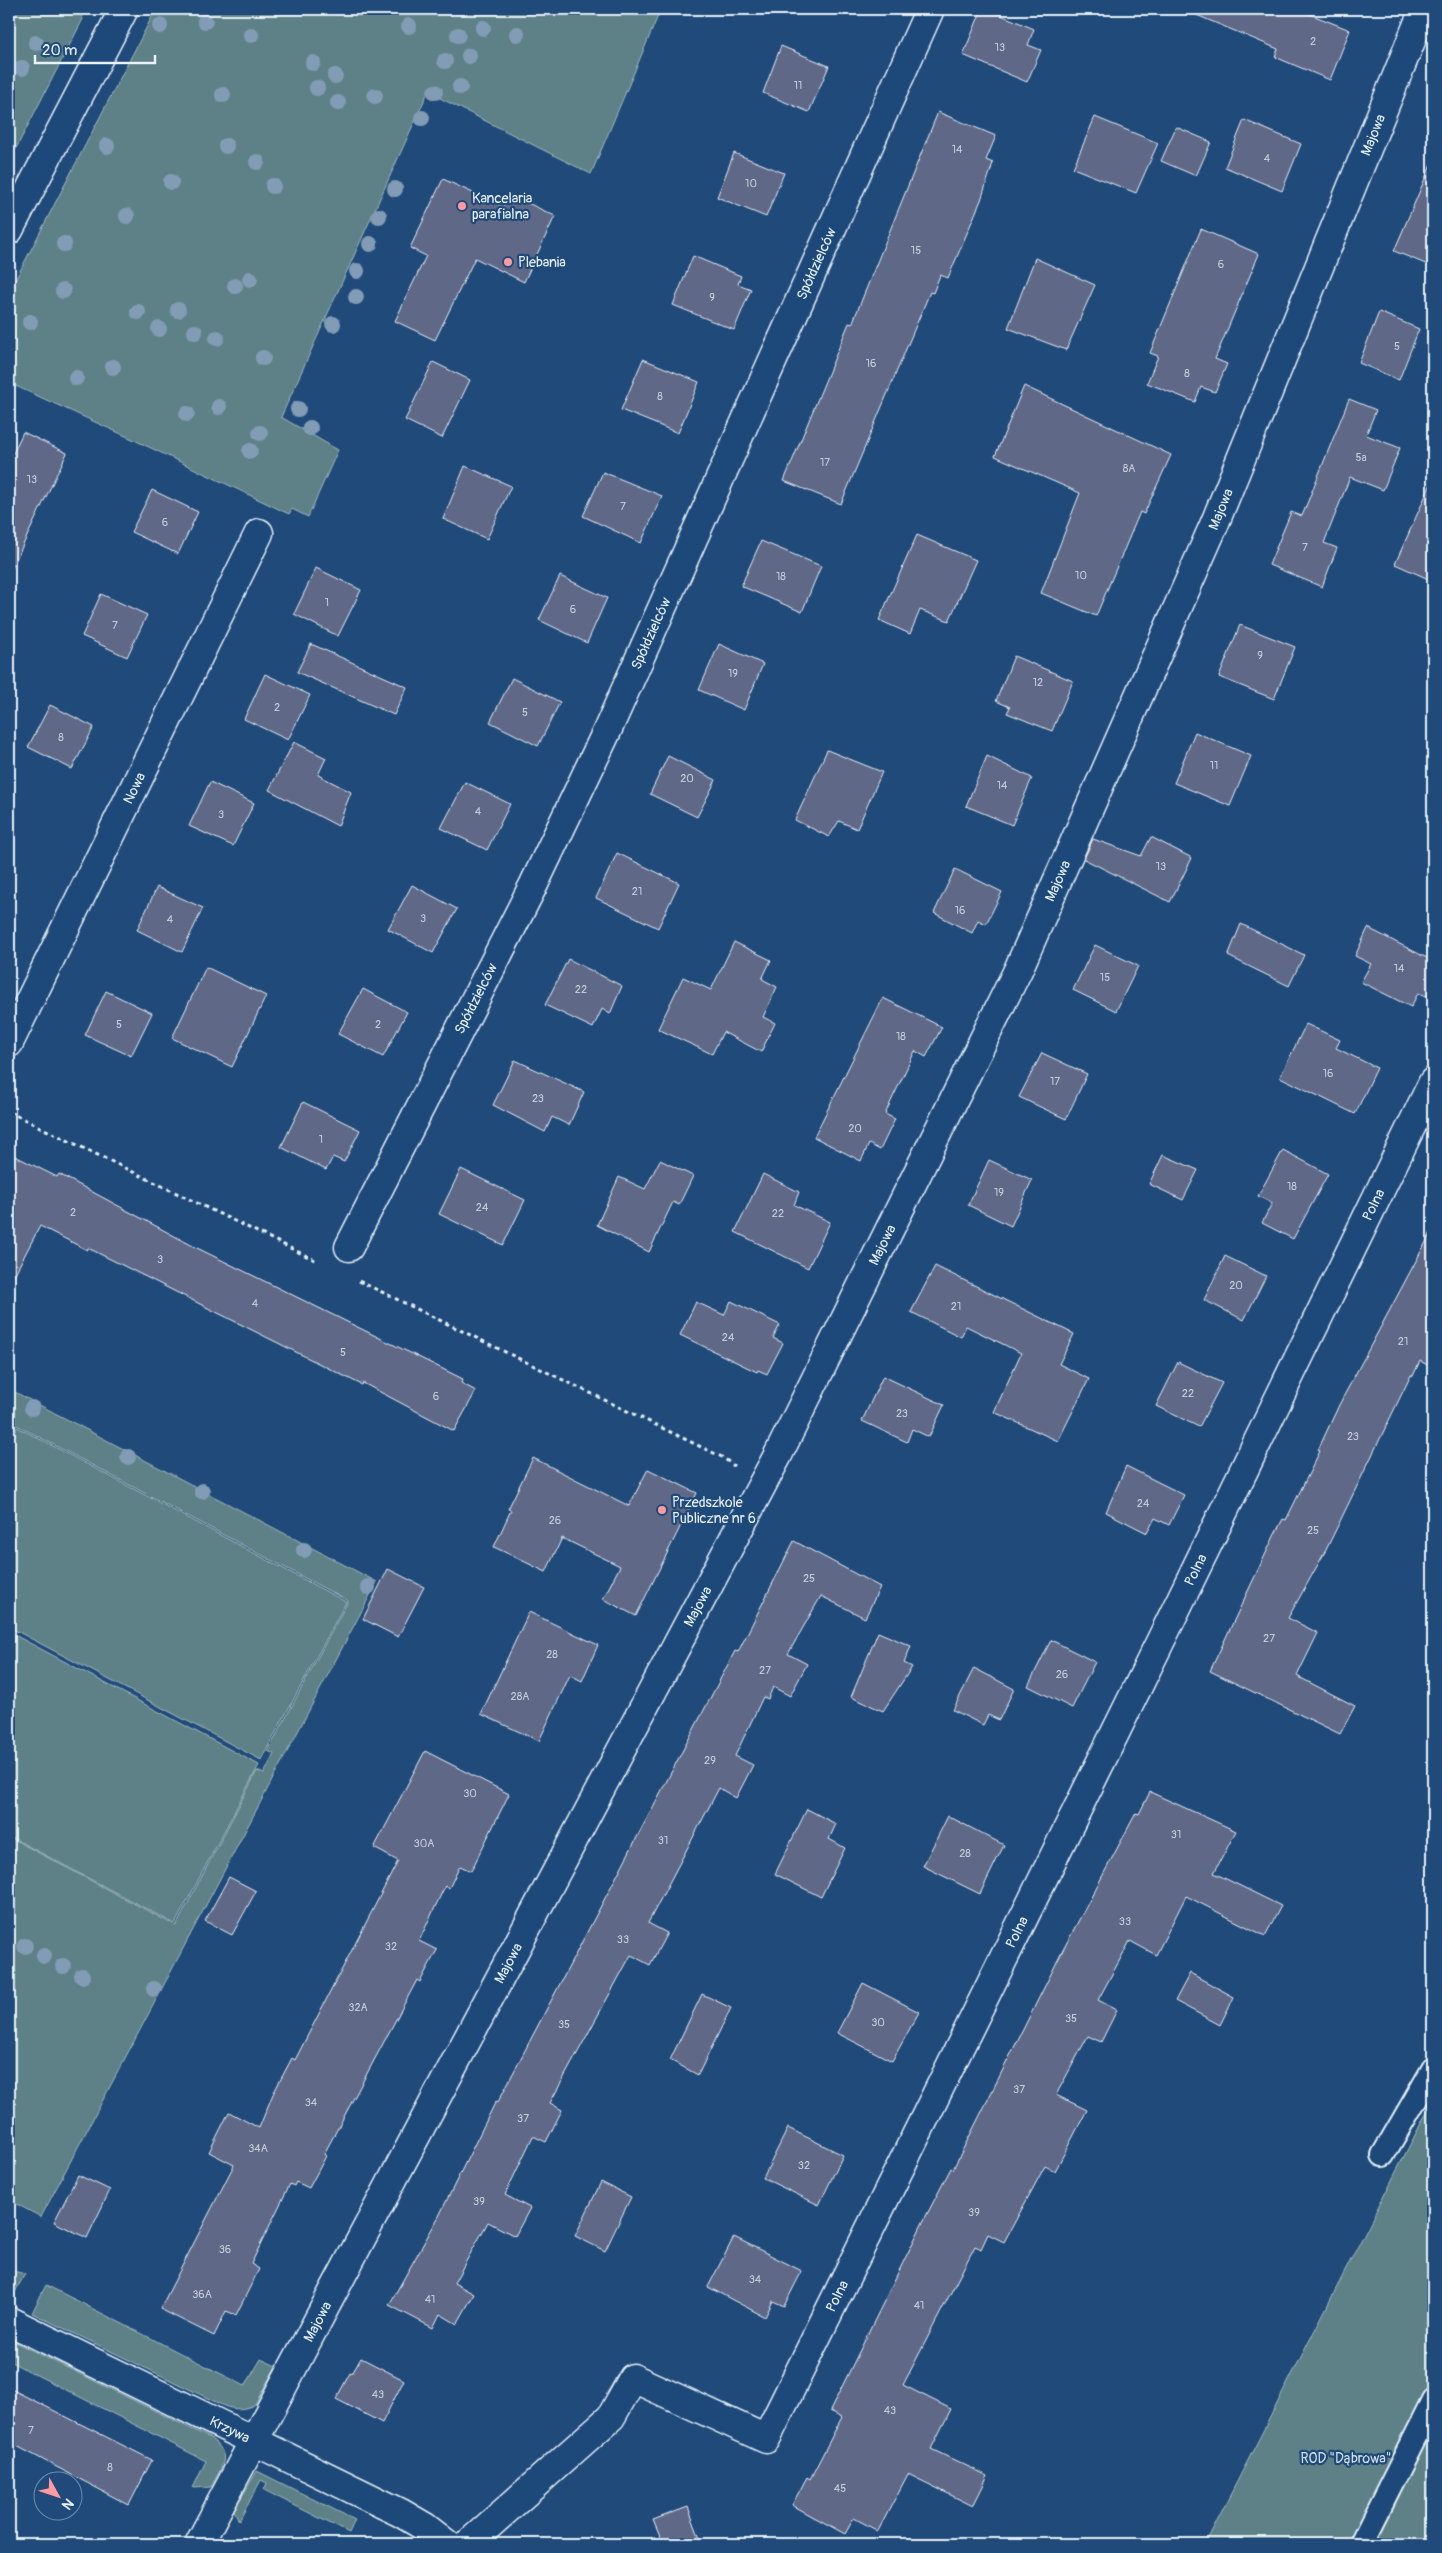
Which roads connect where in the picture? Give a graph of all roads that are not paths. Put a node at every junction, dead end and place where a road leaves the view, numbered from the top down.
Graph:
1 (124, 9) edge
2 (930, 9) edge
3 (1424, 9) edge
4 (9, 230) edge
5 (259, 533) dead end
6 (9, 1042) edge
7 (1433, 1082) edge
8 (349, 1247) dead end
9 (1433, 2069) edge
10 (1383, 2155) dead end
11 (9, 2321) edge
12 (1433, 2401) edge
13 (254, 2441) junction
14 (199, 2544) edge
15 (446, 2544) edge
16 (468, 2544) edge
17 (1361, 2544) edge

1 - 4 street
2 - 8 street, Spółdzielców
3 - 13 street, Majowa
5 - 6 street, Nowa
7 - 16 street, Polna
9 - 10 lane
11 - 13 street, Krzywa
12 - 17 lane
13 - 14 street, Majowa
13 - 15 street, Krzywa

